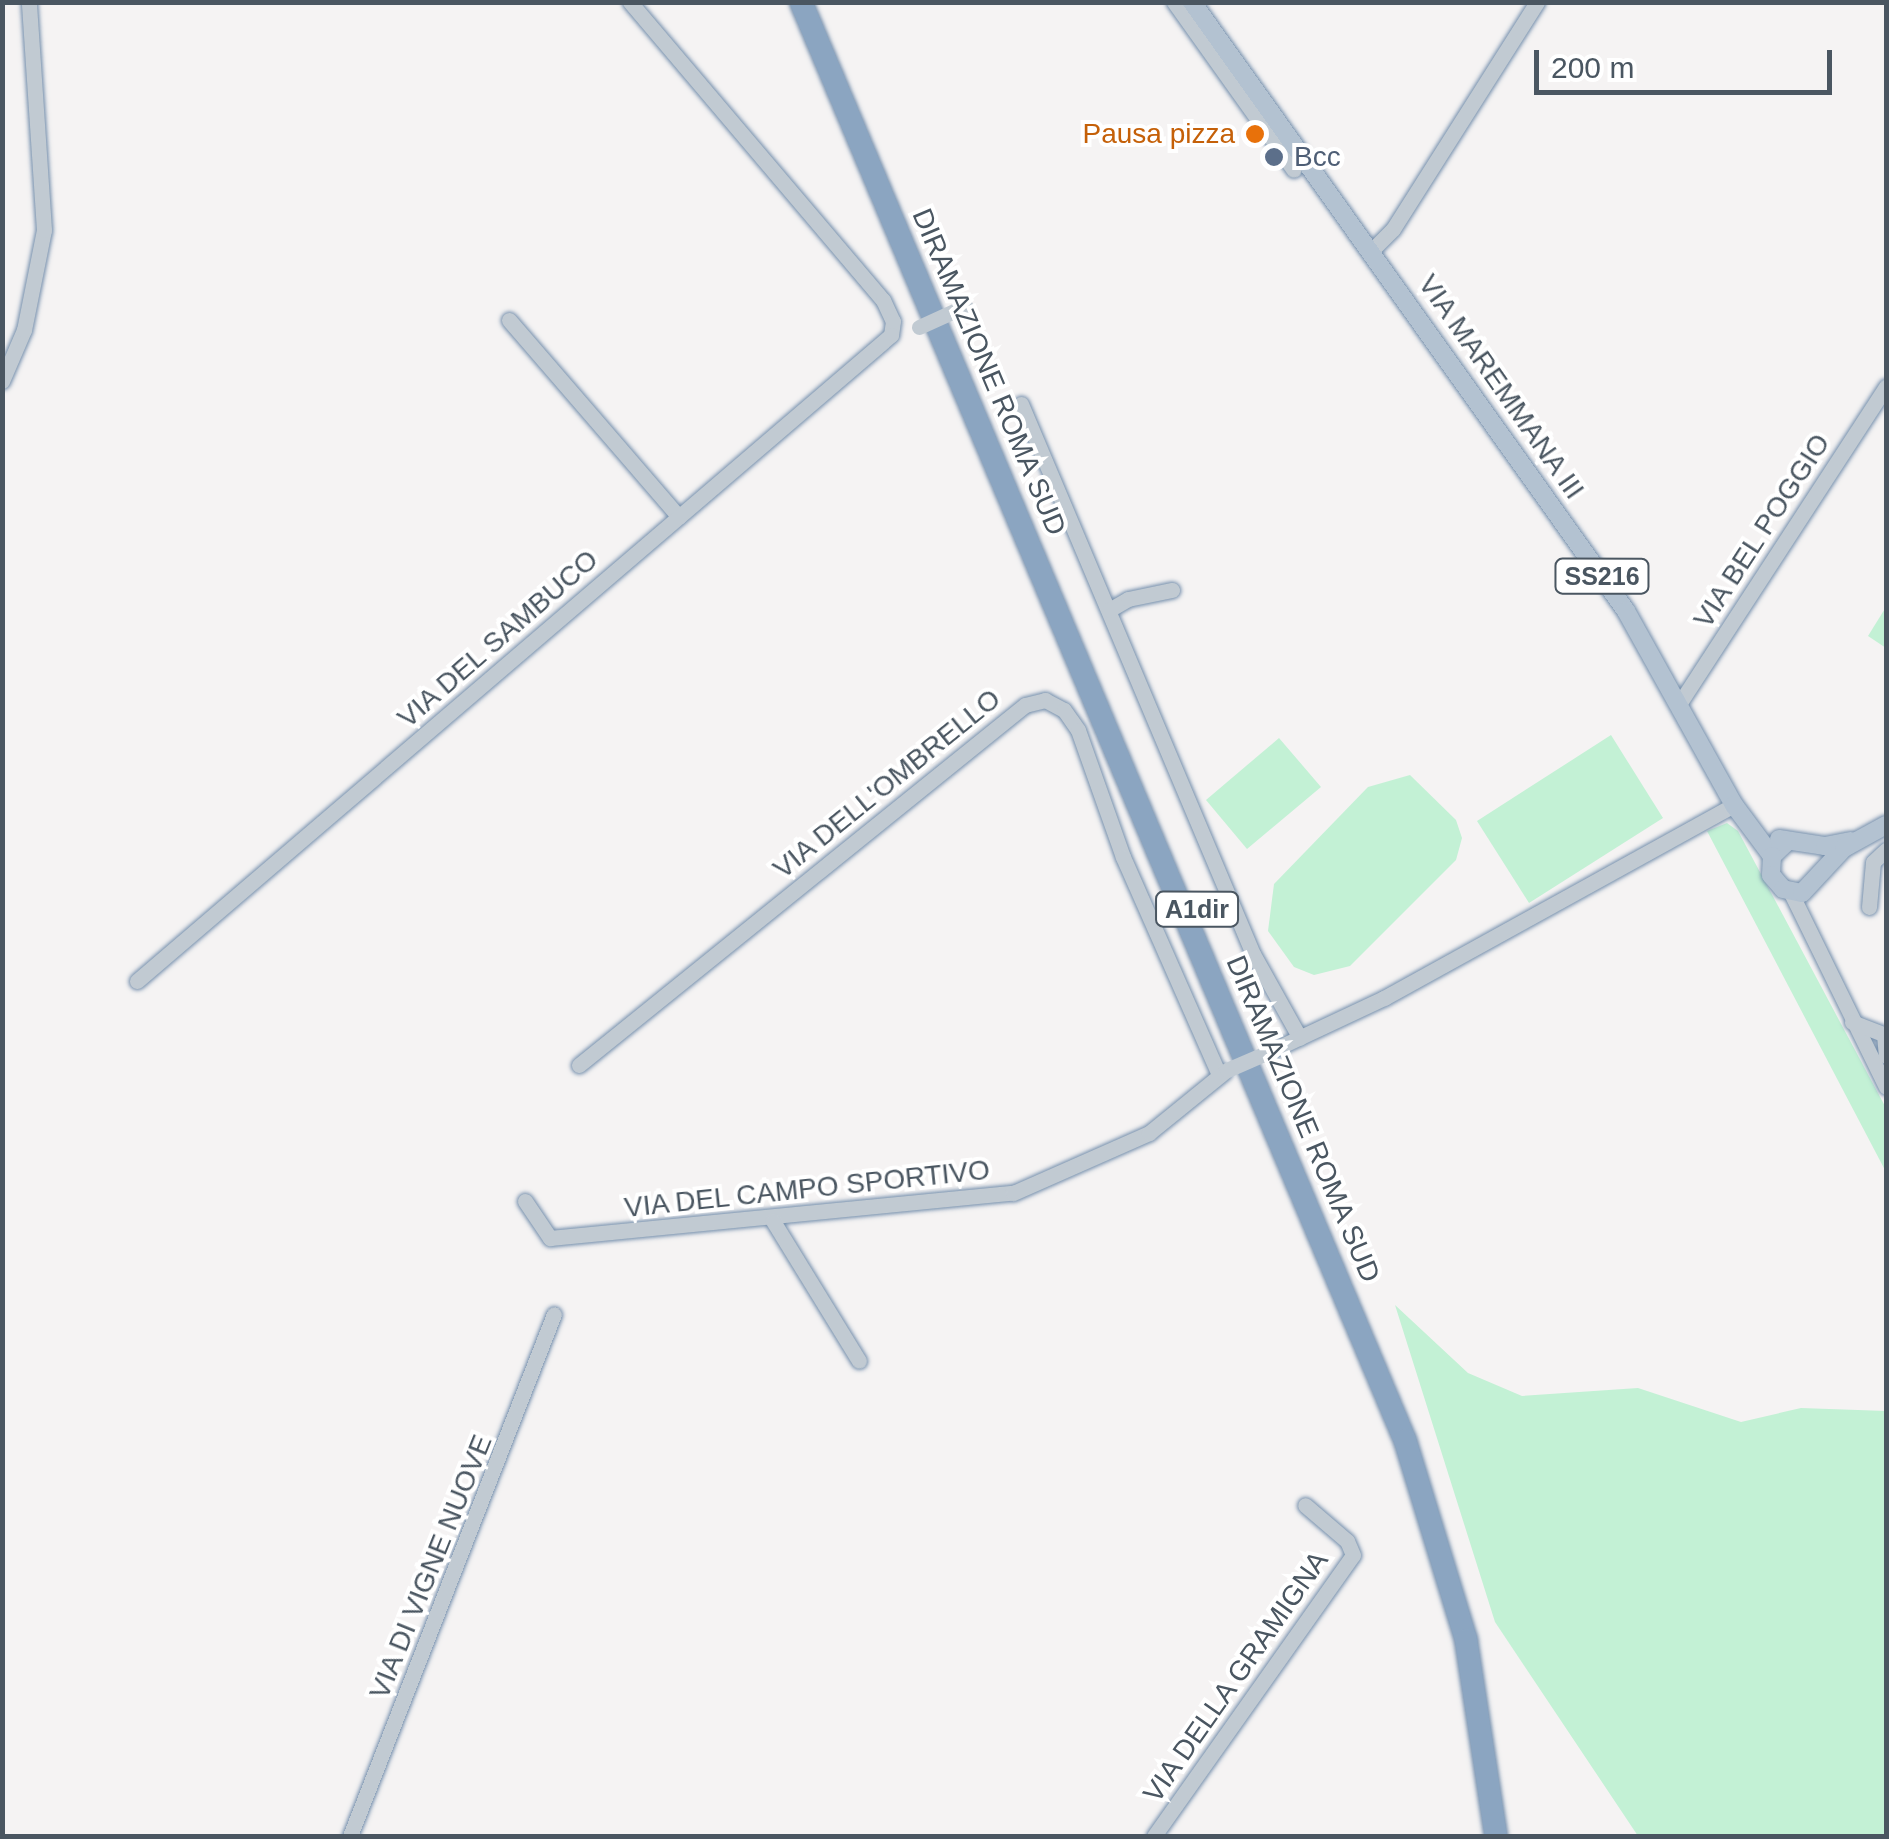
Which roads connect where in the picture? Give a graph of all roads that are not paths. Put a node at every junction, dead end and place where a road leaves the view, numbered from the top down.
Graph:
1 (29, 2) edge
2 (630, 2) edge
3 (801, 2) edge
4 (816, 2) edge
5 (1174, 2) edge
6 (1192, 2) edge
7 (1536, 2) edge
8 (1294, 170) dead end
9 (1372, 252) junction
10 (981, 299) dead end
11 (509, 320) dead end
12 (891, 335) junction
13 (2, 380) edge
14 (1886, 386) edge
15 (1021, 404) dead end
16 (679, 516) junction
17 (1172, 590) dead end
18 (1109, 610) junction
19 (1680, 704) junction
20 (1738, 811) junction
21 (1886, 825) edge
22 (1856, 840) junction
23 (1787, 842) junction
24 (1813, 845) junction
25 (1886, 850) edge
26 (1772, 856) junction
27 (1824, 870) junction
28 (1813, 888) junction
29 (1792, 893) junction
30 (1869, 907) dead end
31 (1813, 932) junction
32 (137, 981) dead end
33 (1852, 1022) junction
34 (1885, 1033) edge
35 (1300, 1038) junction
36 (1866, 1049) junction
37 (1883, 1062) edge
38 (579, 1065) dead end
39 (1223, 1072) junction
40 (1886, 1087) edge
41 (526, 1201) dead end
42 (773, 1221) junction
43 (554, 1314) dead end
44 (860, 1361) dead end
45 (1305, 1505) dead end
46 (350, 1836) edge
47 (1154, 1836) edge
48 (1496, 1836) edge
49 (1510, 1836) edge

1 - 13 street
2 - 12 street
3 - 48 highway, DIRAMAZIONE ROMA SUD / A1dir
4 - 49 highway, DIRAMAZIONE ROMA SUD / A1dir
5 - 8 street
6 - 9 main road, VIA MAREMMANA III / SS216
7 - 9 street
9 - 19 main road, VIA MAREMMANA III / SS216
10 - 12 street, bridge
11 - 16 street
12 - 16 street, VIA DEL SAMBUCO
14 - 19 street, VIA BEL POGGIO
15 - 18 street
16 - 32 street, VIA DEL SAMBUCO
17 - 18 street
18 - 35 street
19 - 20 main road, VIA MAREMMANA III / SS216
20 - 23 main road
20 - 26 main road, VIA MAREMMANA III / SS216
20 - 35 street, VIA DEL CAMPO SPORTIVO
21 - 22 main road
22 - 24 main road
22 - 27 main road
23 - 24 main road
23 - 26 main road
24 - 27 main road
25 - 30 street
26 - 29 main road, VIA MAREMMANA III / SS216
27 - 28 main road
28 - 29 main road
28 - 31 street
29 - 31 street
31 - 33 street
33 - 34 street
33 - 36 street
34 - 36 street
34 - 37 street
35 - 39 street, VIA DEL CAMPO SPORTIVO, bridge
36 - 37 street
37 - 40 street
38 - 39 street, VIA DELL'OMBRELLO
39 - 42 street, VIA DEL CAMPO SPORTIVO
41 - 42 street, VIA DEL CAMPO SPORTIVO
42 - 44 street
43 - 46 street, VIA DI VIGNE NUOVE
45 - 47 street, VIA DELLA GRAMIGNA

